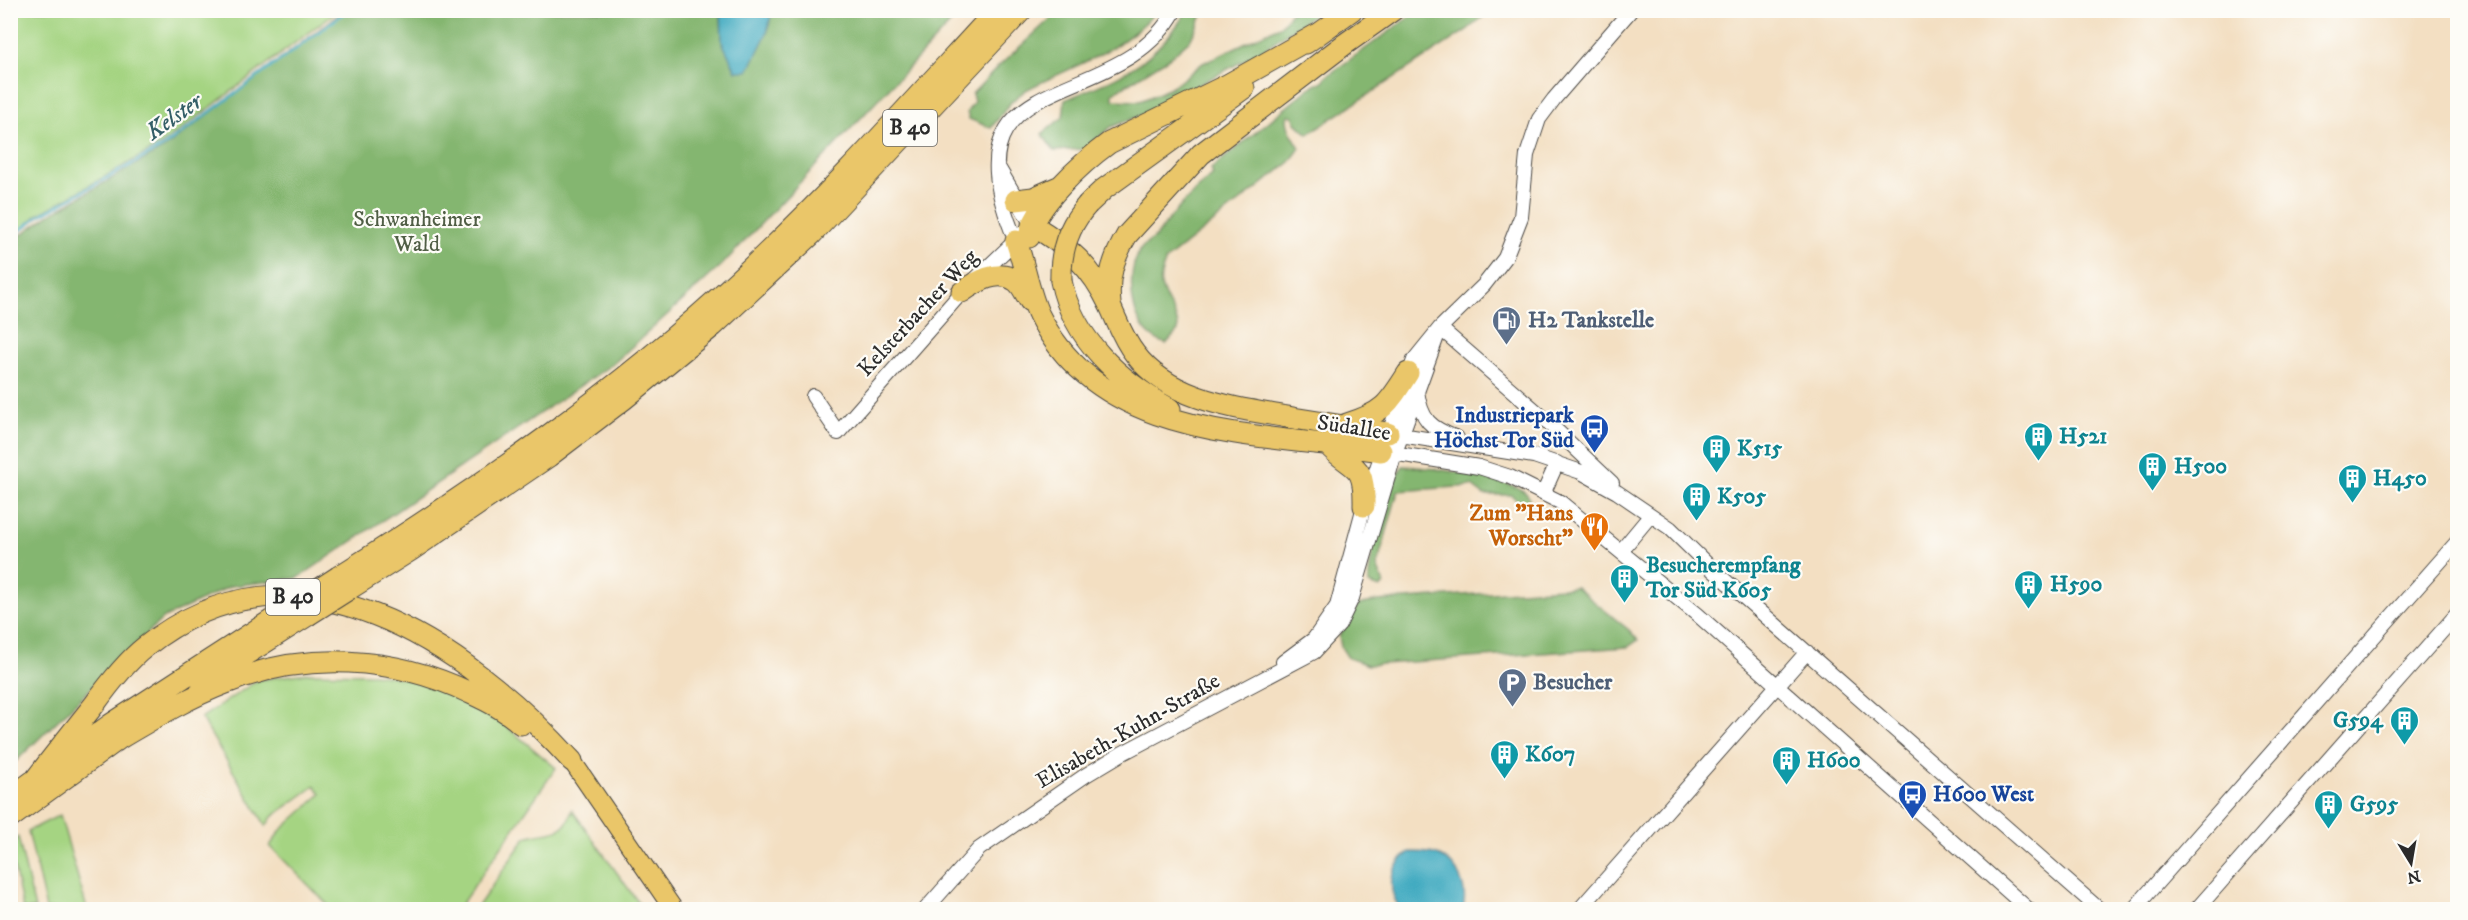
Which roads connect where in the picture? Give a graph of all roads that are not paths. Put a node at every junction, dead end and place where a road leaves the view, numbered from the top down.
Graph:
1 (982, 10) edge
2 (997, 10) edge
3 (1022, 10) edge
4 (1030, 10) edge
5 (1175, 10) edge
6 (1352, 10) edge
7 (1393, 10) edge
8 (1631, 10) edge
9 (999, 33) junction
10 (1316, 35) junction
11 (902, 112) junction
12 (998, 167) junction
13 (1064, 183) junction
14 (1016, 200) junction
15 (1032, 225) junction
16 (1016, 241) junction
17 (1073, 254) junction
18 (1027, 266) junction
19 (962, 292) junction
20 (1110, 307) junction
21 (1040, 315) junction
22 (1440, 328) junction
23 (1413, 381) junction
24 (813, 396) dead end
25 (1342, 426) junction
26 (1214, 428) junction
27 (1391, 443) junction
28 (1328, 444) junction
29 (1481, 447) junction
30 (1557, 463) junction
31 (1479, 468) junction
32 (1544, 492) junction
33 (1632, 501) junction
34 (1364, 506) junction
35 (1650, 516) junction
36 (2457, 541) edge
37 (1621, 551) junction
38 (344, 583) junction
39 (300, 611) junction
40 (2457, 613) edge
41 (1807, 652) junction
42 (1247, 686) junction
43 (1775, 686) junction
44 (120, 738) junction
45 (569, 765) junction
46 (35, 780) junction
47 (10, 798) edge
48 (10, 818) edge
49 (674, 909) edge
50 (925, 909) edge
51 (1579, 909) edge
52 (2029, 909) edge
53 (2100, 909) edge
54 (2133, 909) edge
55 (2196, 909) edge

1 - 11 highway, B 40
2 - 11 highway, B 40
3 - 9 highway, B 40
4 - 9 highway
5 - 12 street
6 - 10 highway
7 - 20 highway
8 - 22 street
9 - 38 highway, B 40
10 - 13 highway
10 - 26 highway, bridge
11 - 38 highway, B 40
12 - 14 street
12 - 16 street
13 - 14 highway
13 - 15 highway
14 - 15 street
15 - 16 street, Kelsterbacher Weg
15 - 17 highway, Südallee
15 - 18 highway
16 - 18 highway
16 - 19 street, Kelsterbacher Weg
17 - 18 highway
17 - 20 highway, Südallee
18 - 21 highway
19 - 21 highway
19 - 24 street, Kelsterbacher Weg
20 - 25 highway, Südallee
21 - 26 highway
22 - 23 street
22 - 33 street, Südallee
23 - 25 highway
23 - 27 street
23 - 29 street
25 - 27 highway, Südallee
26 - 28 highway, Südallee
27 - 28 highway, Südallee
27 - 29 street, Südallee
27 - 31 street, Südallee
27 - 34 street, Elisabeth-Kuhn-Straße
27 - 42 street, Elisabeth-Kuhn-Straße
28 - 34 highway
29 - 30 street, Südallee
29 - 31 street
30 - 32 street
30 - 33 street, Südallee
31 - 32 street, Südallee
32 - 37 street, Südallee
33 - 35 street, Südallee
34 - 42 street, Elisabeth-Kuhn-Straße
35 - 37 street
35 - 41 street, Südallee
36 - 54 street
37 - 43 street, Südallee
38 - 39 highway, B 40, bridge
39 - 44 highway, B 40
39 - 46 highway, B 40
40 - 55 street
41 - 43 street
41 - 53 street, Südallee
42 - 50 street, Elisabeth-Kuhn-Straße
43 - 51 street
43 - 52 street, Südallee
44 - 45 highway, B 40
44 - 48 highway, B 40
45 - 46 highway, B 40
45 - 49 main road
46 - 47 highway, B 40

